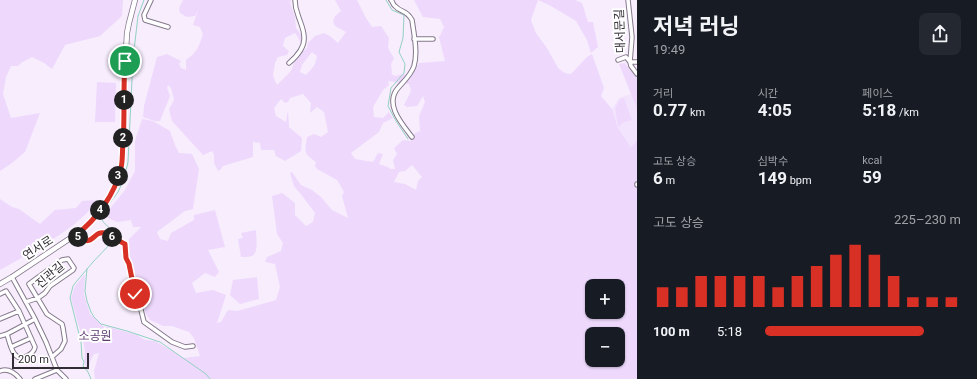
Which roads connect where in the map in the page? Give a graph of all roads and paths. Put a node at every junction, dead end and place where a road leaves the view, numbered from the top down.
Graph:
1 (135, 0) edge
2 (151, 0) edge
3 (295, 0) edge
4 (391, 0) edge
5 (628, 0) edge
6 (168, 27) dead end
7 (414, 39) junction
8 (433, 39) dead end
9 (618, 60) dead end
10 (630, 62) junction
11 (637, 62) edge
12 (289, 63) dead end
13 (637, 74) edge
14 (412, 137) dead end
15 (76, 235) junction
16 (12, 277) junction
17 (0, 284) edge
18 (0, 294) edge
19 (38, 298) junction
20 (26, 302) junction
21 (19, 311) junction
22 (0, 319) edge
23 (35, 319) junction
24 (25, 324) junction
25 (7, 334) junction
26 (0, 336) edge
27 (31, 338) junction
28 (193, 346) dead end
29 (12, 347) junction
30 (52, 357) junction
31 (57, 370) junction
32 (0, 371) edge
33 (20, 379) edge
34 (35, 379) edge
35 (66, 379) edge

1 - 15 main road, 연서로
2 - 6 street
3 - 12 street
4 - 7 street
5 - 10 street, 대서문길
7 - 8 street
7 - 14 street
9 - 10 street, 대서문길
10 - 11 street, 대서문길
10 - 13 street, 대서문길
15 - 16 main road, 연서로
15 - 28 street
16 - 17 main road, 연서로
16 - 20 street, 진관길
18 - 21 street
19 - 19 street, 진관길
19 - 20 street, 진관길
19 - 30 street, 진관길
20 - 23 street, 진관길
21 - 22 street
21 - 24 street
23 - 24 street
23 - 30 street, 진관길
24 - 25 street
24 - 27 street
25 - 26 street
25 - 29 street
27 - 29 street
27 - 29 street
30 - 31 street, 진관길
31 - 34 street
31 - 35 street, 진관길
32 - 33 street

